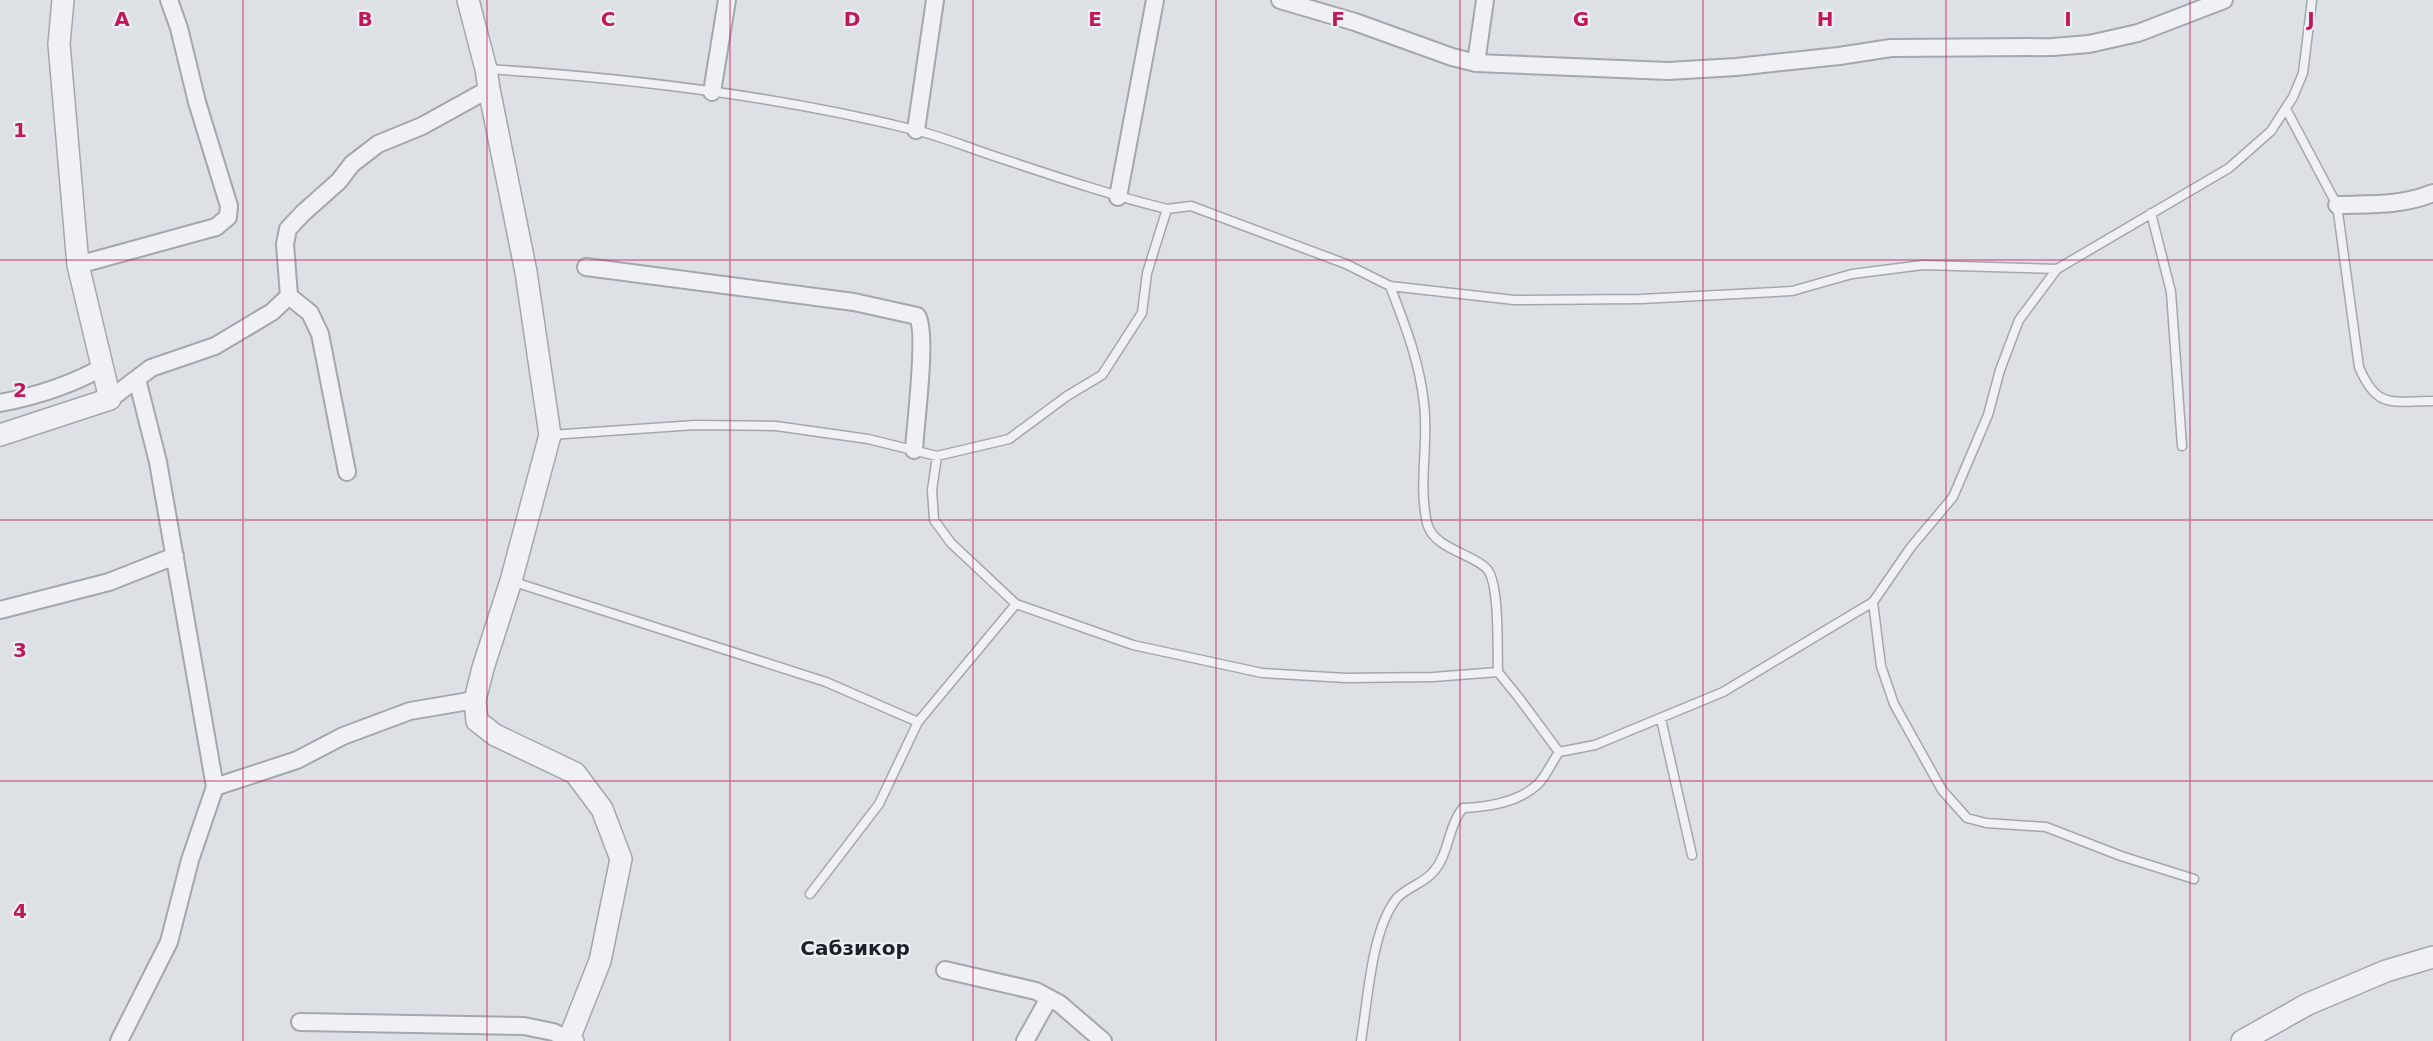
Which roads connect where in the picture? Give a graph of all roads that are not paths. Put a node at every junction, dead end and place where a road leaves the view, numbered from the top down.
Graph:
1 (63, 0) edge
2 (169, 0) edge
3 (468, 0) edge
4 (727, 0) edge
5 (935, 0) edge
6 (1155, 0) edge
7 (1280, 0) edge
8 (1485, 0) edge
9 (2224, 0) edge
10 (2312, 0) edge
11 (1476, 63) junction
12 (488, 79) junction
13 (712, 92) junction
14 (2286, 109) junction
15 (916, 130) junction
16 (2433, 193) edge
17 (1118, 197) junction
18 (2337, 205) junction
19 (1167, 209) junction
20 (2151, 213) junction
21 (78, 265) junction
22 (586, 267) dead end
23 (2057, 269) junction
24 (1390, 286) junction
25 (289, 296) junction
26 (103, 367) junction
27 (137, 379) junction
28 (110, 399) junction
29 (2433, 401) edge
30 (0, 403) edge
31 (0, 435) edge
32 (550, 435) junction
33 (2182, 446) dead end
34 (914, 450) junction
35 (937, 456) junction
36 (347, 471) dead end
37 (175, 556) junction
38 (511, 580) junction
39 (1873, 602) junction
40 (1016, 604) junction
41 (0, 610) edge
42 (1498, 672) junction
43 (475, 700) junction
44 (1661, 719) junction
45 (918, 722) junction
46 (1559, 752) junction
47 (215, 787) junction
48 (1692, 855) dead end
49 (2194, 879) dead end
50 (810, 894) dead end
51 (2433, 957) edge
52 (945, 970) dead end
53 (1048, 998) junction
54 (300, 1022) dead end
55 (571, 1040) edge
56 (119, 1041) edge
57 (1025, 1041) edge
58 (1103, 1041) edge
59 (1361, 1041) edge
60 (2242, 1041) edge

1 - 21 street
2 - 21 street
3 - 12 street
4 - 13 street
5 - 15 street
6 - 17 street
7 - 11 street
8 - 11 street
9 - 11 street
10 - 14 lane
12 - 13 lane
12 - 25 street
12 - 32 street
13 - 15 lane
14 - 18 lane
14 - 20 lane
15 - 17 lane
16 - 18 street
17 - 19 lane
18 - 29 lane
19 - 24 lane
19 - 35 lane
20 - 23 lane
20 - 33 lane
21 - 26 street
22 - 34 street
23 - 24 lane
23 - 39 lane
24 - 42 lane
25 - 27 street
25 - 36 street
26 - 28 street
26 - 30 street
27 - 28 street
27 - 37 street
28 - 31 street
32 - 34 lane
32 - 38 street
34 - 35 lane
35 - 40 lane
37 - 41 street
37 - 47 street
38 - 43 street
38 - 45 lane
39 - 44 lane
39 - 49 lane
40 - 42 lane
40 - 45 lane
42 - 46 lane
43 - 47 street
43 - 55 street
44 - 46 lane
44 - 48 lane
45 - 50 lane
46 - 59 lane
47 - 56 street
51 - 60 street
52 - 53 street
53 - 57 street
53 - 58 street
54 - 55 street

